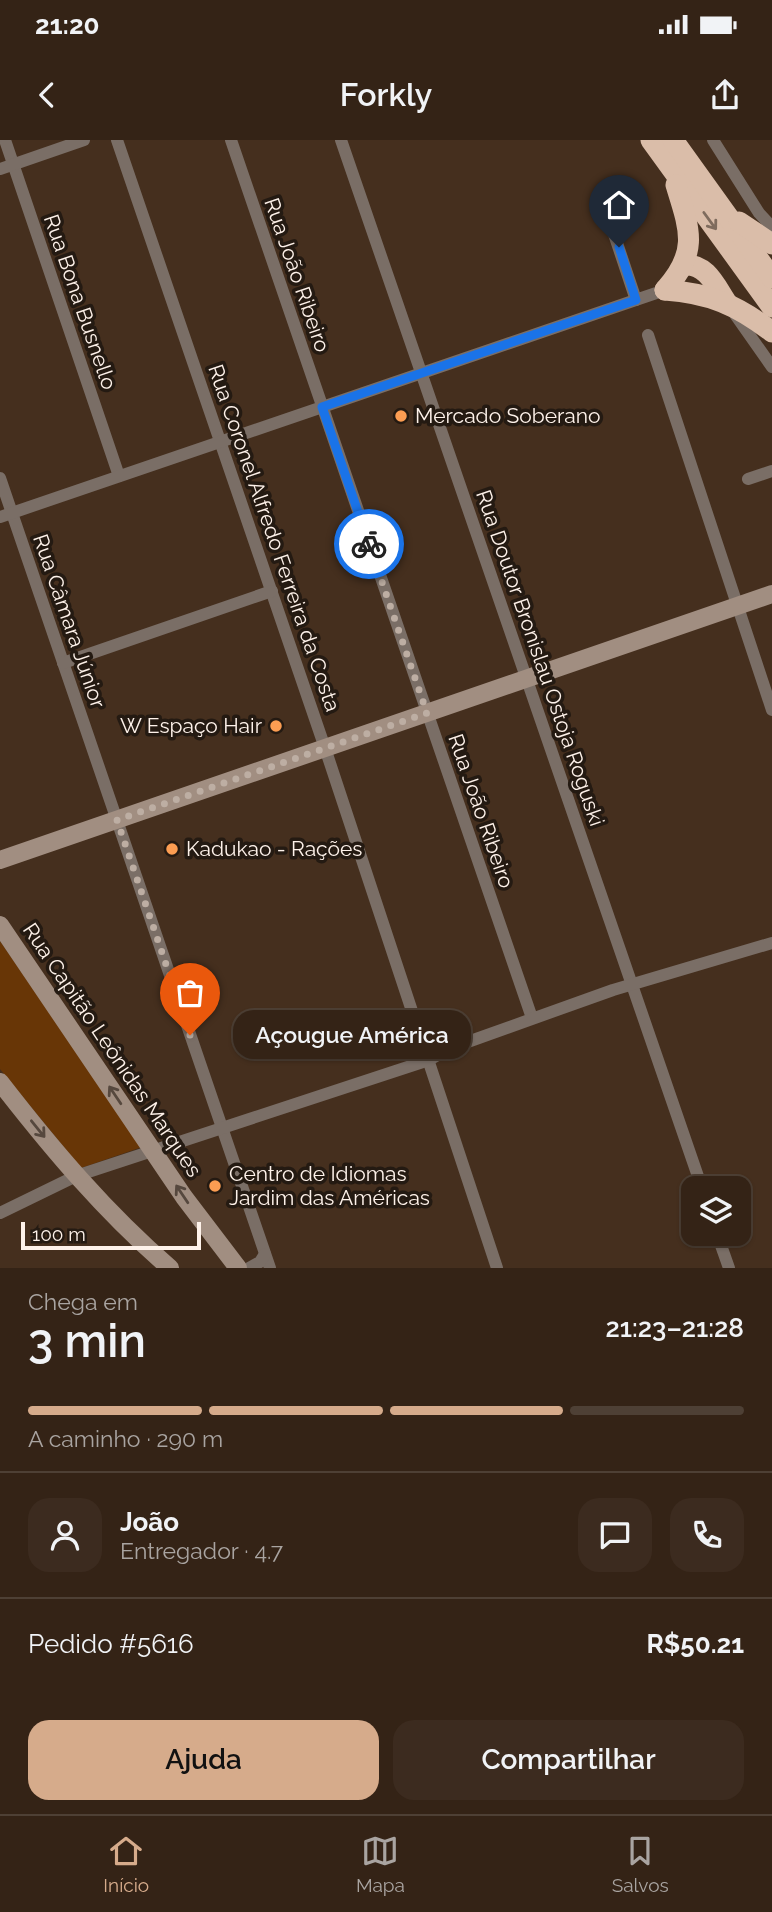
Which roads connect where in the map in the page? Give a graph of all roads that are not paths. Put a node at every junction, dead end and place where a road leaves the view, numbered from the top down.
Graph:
1 (5, 140) edge
2 (84, 140) edge
3 (117, 140) edge
4 (231, 140) edge
5 (341, 140) edge
6 (651, 140) edge
7 (673, 140) edge
8 (713, 140) edge
9 (13, 164) junction
10 (670, 166) junction
11 (0, 169) edge
12 (601, 195) dead end
13 (724, 211) junction
14 (772, 227) edge
15 (772, 244) edge
16 (684, 265) junction
17 (772, 278) edge
18 (665, 290) junction
19 (701, 294) junction
20 (636, 300) junction
21 (727, 303) junction
22 (772, 307) edge
23 (772, 332) edge
24 (648, 335) dead end
25 (772, 367) edge
26 (421, 373) junction
27 (322, 407) junction
28 (220, 442) junction
29 (772, 471) edge
30 (120, 476) junction
31 (0, 478) edge
32 (748, 479) dead end
33 (6, 515) edge
34 (272, 591) junction
35 (772, 594) edge
36 (737, 606) junction
37 (63, 663) junction
38 (526, 679) junction
39 (772, 710) edge
40 (427, 713) junction
41 (326, 748) junction
42 (117, 820) junction
43 (0, 860) edge
44 (0, 925) edge
45 (772, 943) edge
46 (632, 985) junction
47 (533, 1018) junction
48 (429, 1060) junction
49 (0, 1082) edge
50 (222, 1129) junction
51 (153, 1151) junction
52 (76, 1176) junction
53 (698, 1176) edge
54 (0, 1213) edge
55 (722, 1246) edge
56 (265, 1254) junction
57 (170, 1268) edge
58 (238, 1268) edge
59 (249, 1268) edge
60 (270, 1268) edge
61 (497, 1268) edge
62 (729, 1268) edge

1 - 9 street, Rua Bona Busnello
2 - 9 street
3 - 28 street, Rua Coronel Alfredo Ferreira da Costa
4 - 27 street, Rua João Ribeiro
5 - 26 street, Rua Doutor Bronislau Ostoja Roguski
6 - 10 highway
7 - 13 highway
8 - 14 street
9 - 11 street
9 - 30 street, Rua Bona Busnello
10 - 16 highway
10 -> 22 highway
12 - 20 street
13 - 15 highway
13 - 17 highway
16 - 18 highway
16 - 19 highway
16 - 21 highway
18 - 19 highway
18 - 20 street
19 - 21 highway
20 - 26 street
21 - 23 highway
21 - 25 street
24 - 36 street
26 - 27 street
26 - 38 street, Rua Doutor Bronislau Ostoja Roguski
27 - 28 street
27 - 40 street, Rua João Ribeiro
28 - 30 street
28 - 34 street, Rua Coronel Alfredo Ferreira da Costa
29 - 32 street
30 - 33 street
31 - 33 street, Rua Câmara Júnior
33 - 37 street, Rua Câmara Júnior
34 - 37 street
34 - 41 street, Rua Coronel Alfredo Ferreira da Costa
35 - 36 main road
36 - 38 main road
36 - 39 street
37 - 42 street, Rua Câmara Júnior
38 - 40 main road
38 - 46 street, Rua Doutor Bronislau Ostoja Roguski
40 - 41 main road
40 - 47 street, Rua João Ribeiro
41 - 42 main road
41 - 48 street, Rua Coronel Alfredo Ferreira da Costa
42 - 43 main road
42 - 50 street, Rua Câmara Júnior
51 -> 44 main road, Rua Capitão Leônidas Marques
45 - 46 street
46 - 47 street
46 - 53 street, Rua Doutor Bronislau Ostoja Roguski
47 - 48 street
48 - 50 street
48 - 61 street, Rua Coronel Alfredo Ferreira da Costa
49 -> 52 main road
50 - 51 street
50 - 56 street, Rua Câmara Júnior
51 - 52 street
58 -> 51 main road, Rua Capitão Leônidas Marques
52 - 54 street
52 - 57 main road
55 - 62 street
56 - 59 street
56 - 60 street, Rua Câmara Júnior

